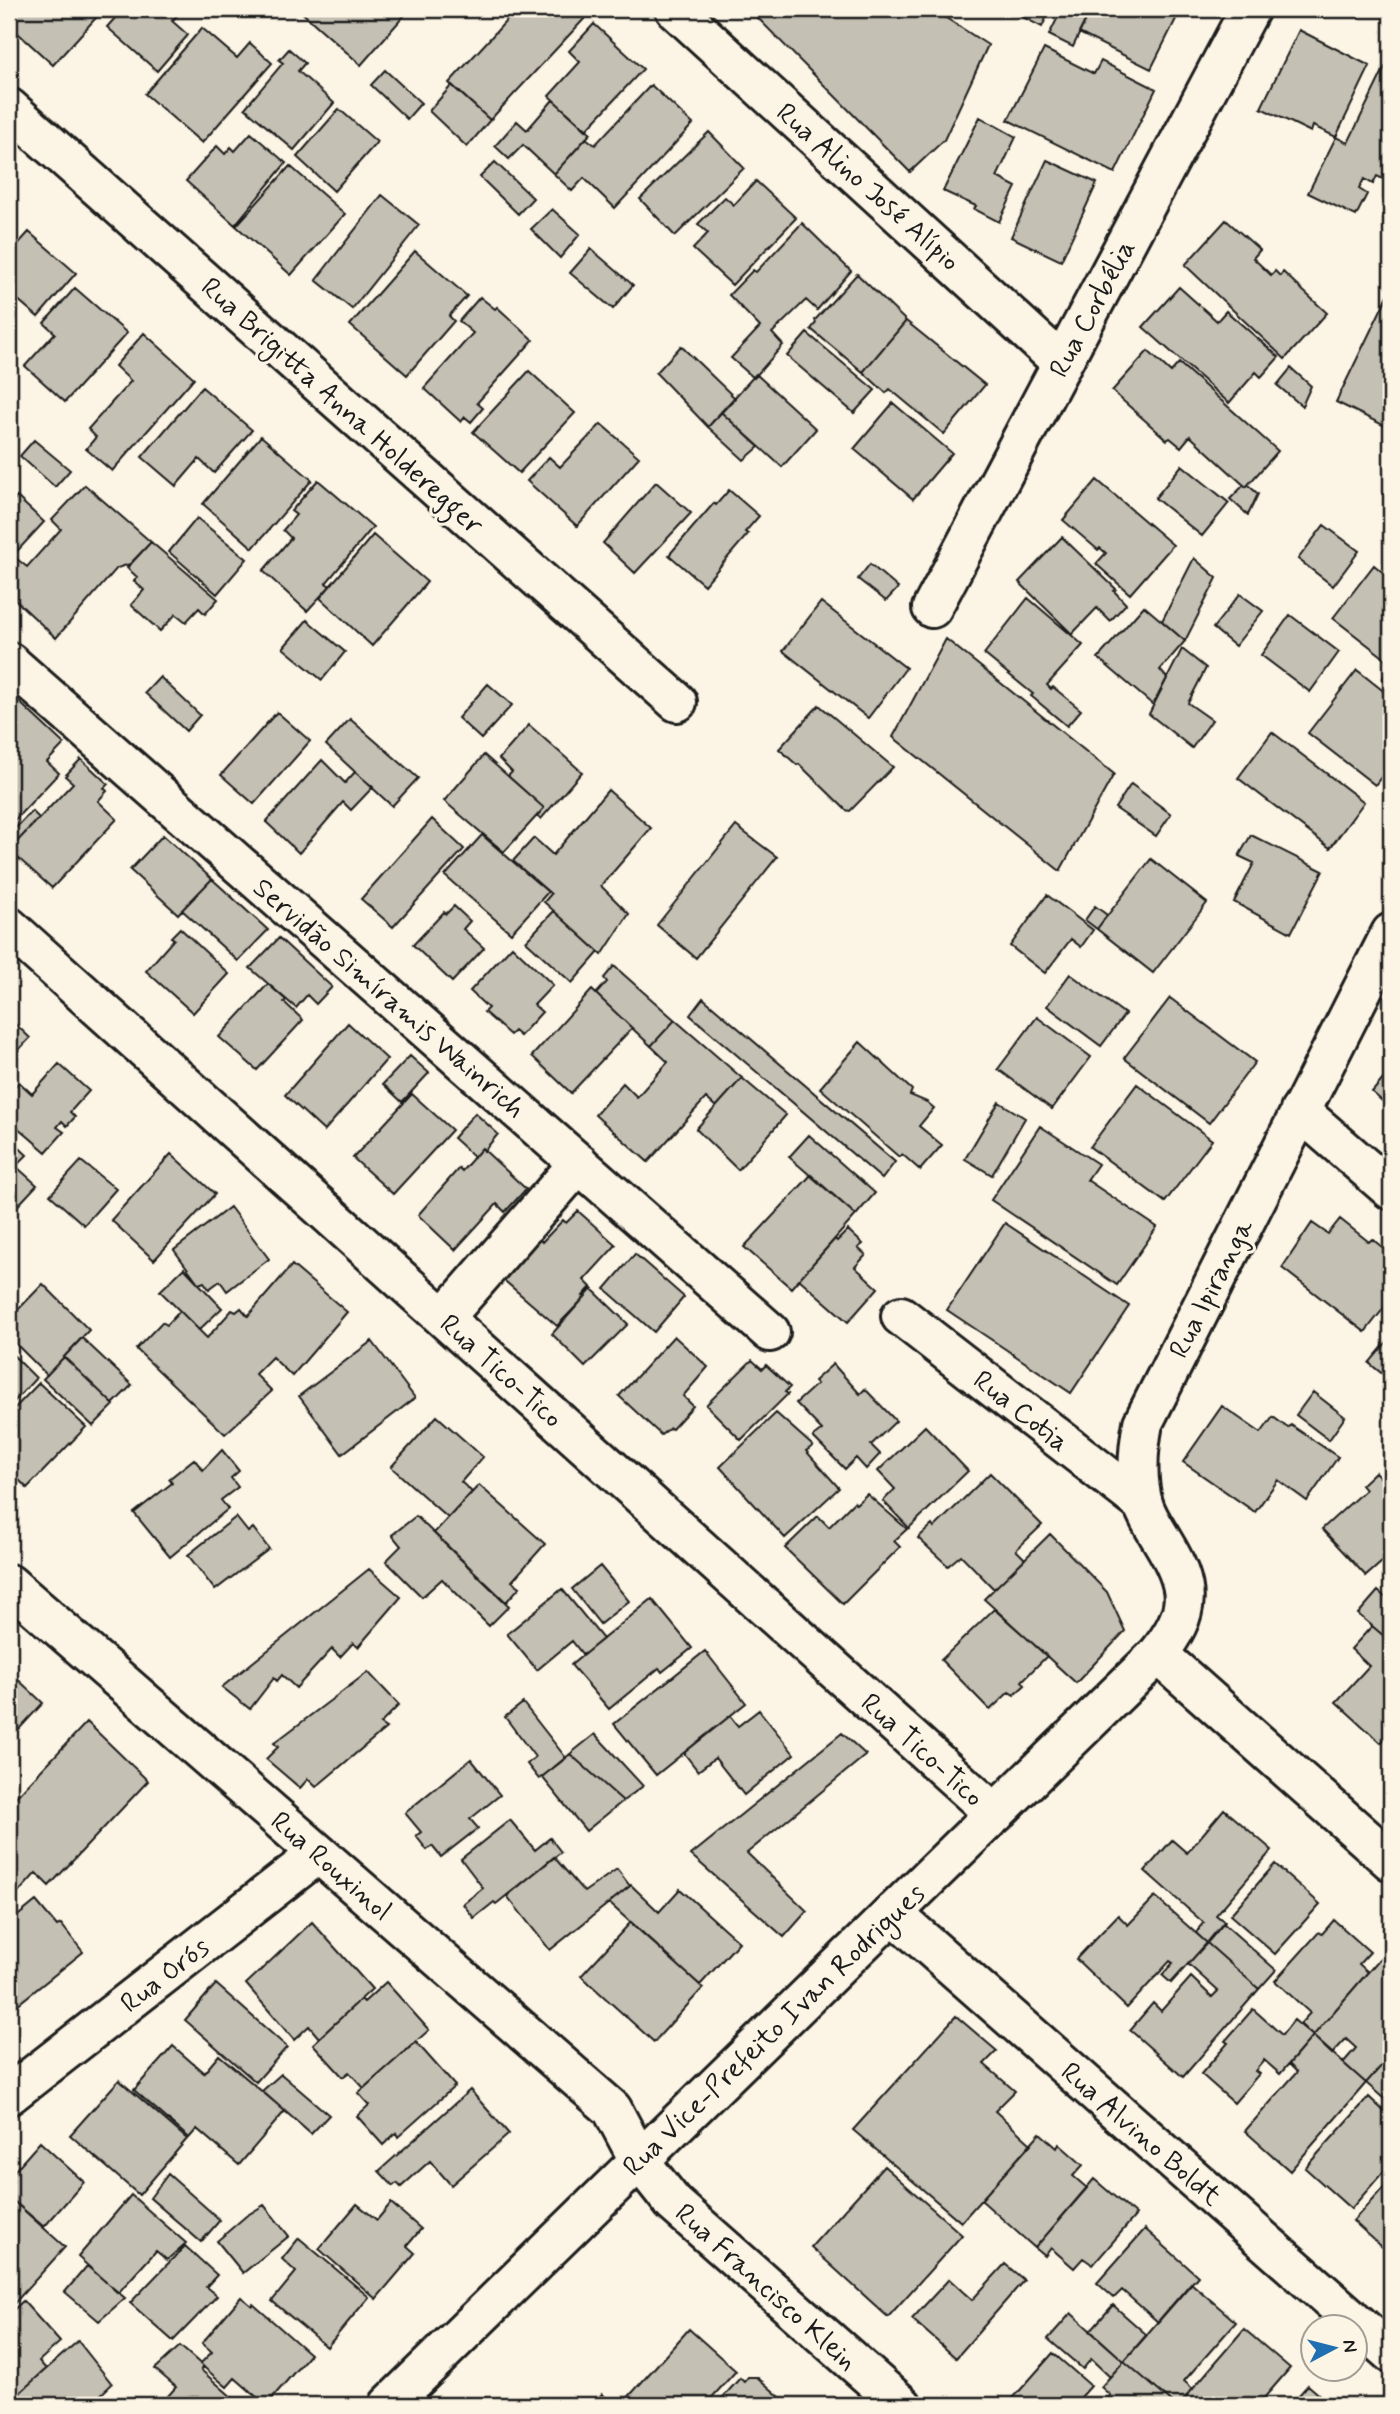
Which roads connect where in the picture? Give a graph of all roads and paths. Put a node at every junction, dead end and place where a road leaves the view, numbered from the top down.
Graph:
1 (676, 9) edge
2 (1250, 9) edge
3 (9, 108) edge
4 (1062, 363) junction
5 (932, 608) dead end
6 (9, 662) edge
7 (677, 702) dead end
8 (9, 927) edge
9 (1391, 933) edge
10 (1300, 1111) junction
11 (579, 1163) junction
12 (1391, 1190) edge
13 (901, 1316) dead end
14 (444, 1318) junction
15 (770, 1332) dead end
16 (1143, 1504) junction
17 (9, 1584) edge
18 (1158, 1654) junction
19 (995, 1814) junction
20 (318, 1854) junction
21 (1391, 1861) edge
22 (892, 1913) junction
23 (9, 2095) edge
24 (639, 2160) junction
25 (1391, 2353) edge
26 (388, 2405) edge
27 (902, 2405) edge

1 - 4 street, Rua Alino José Alípio
2 - 4 street, Rua Corbélia
3 - 7 street, Rua Brigitta Anna Holderegger
4 - 5 street, Rua Corbélia
6 - 11 street, Servidão Simíramis Wainrich
8 - 14 street, Rua Tico-Tico
9 - 10 street, Rua Ipiranga
10 - 12 street
10 - 16 street, Rua Ipiranga
11 - 14 street
11 - 15 street, Servidão Simíramis Wainrich
13 - 16 street, Rua Cotia
14 - 19 street, Rua Tico-Tico
16 - 18 street, Rua Ipiranga
17 - 20 street, Rua Rouxinol
18 - 19 street, Rua Vice-Prefeito Ivan Rodrigues
18 - 21 street
19 - 22 street, Rua Vice-Prefeito Ivan Rodrigues
20 - 23 street, Rua Orós
20 - 24 street, Rua Rouxinol
22 - 24 street, Rua Vice-Prefeito Ivan Rodrigues
22 - 25 street, Rua Alvino Boldt
24 - 26 street, Rua Vice-Prefeito Ivan Rodrigues
24 - 27 street, Rua Francisco Klein

